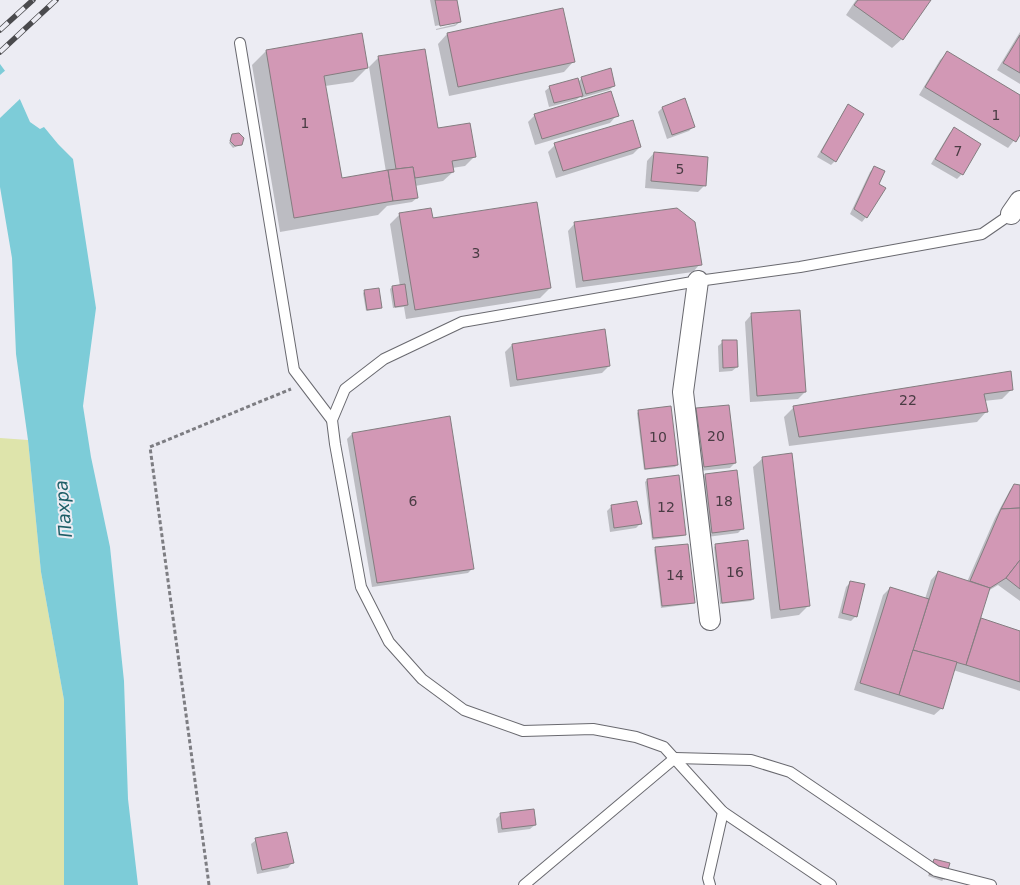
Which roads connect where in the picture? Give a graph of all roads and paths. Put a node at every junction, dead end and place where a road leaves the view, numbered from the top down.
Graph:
1 (240, 43) dead end
2 (1015, 207) edge
3 (698, 281) junction
4 (304, 384) junction
5 (332, 420) junction
6 (710, 620) dead end
7 (675, 758) junction
8 (724, 812) junction
9 (209, 885) edge
10 (524, 885) edge
11 (710, 885) edge
12 (831, 885) edge
13 (990, 885) edge

1 - 4 lane
2 - 3 lane
3 - 5 lane
3 - 6 street
4 - 5 lane
4 - 9 path
5 - 7 lane
7 - 8 lane
7 - 10 lane
7 - 13 lane
8 - 11 lane
8 - 12 lane

